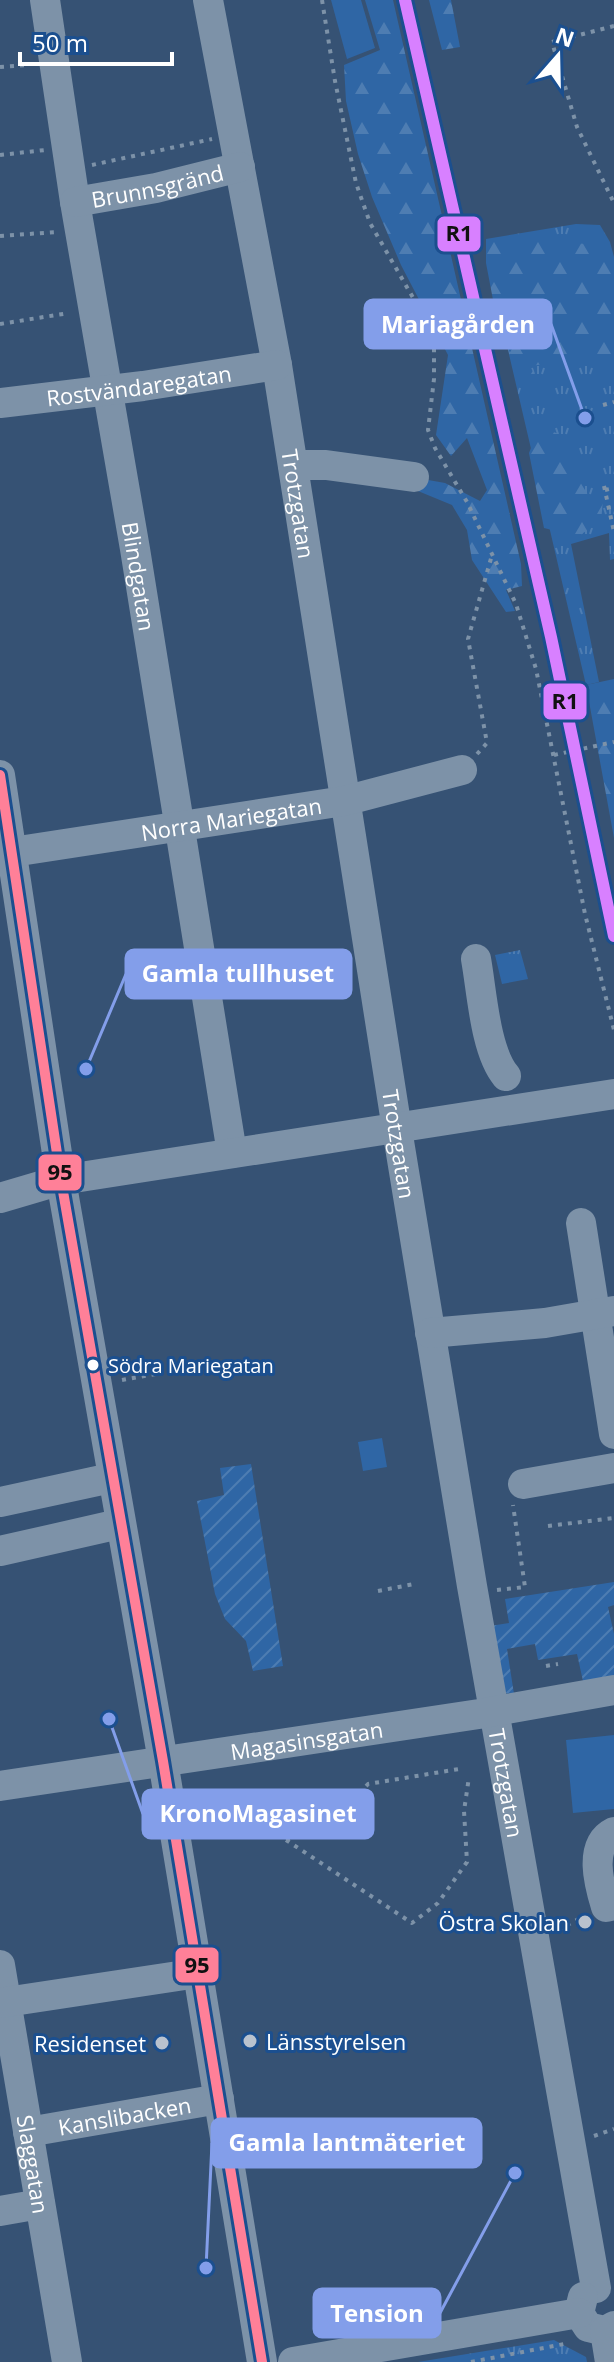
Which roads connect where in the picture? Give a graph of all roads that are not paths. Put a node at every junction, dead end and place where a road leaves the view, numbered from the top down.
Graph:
1 (45, 0) edge
2 (208, 0) edge
3 (240, 167) junction
4 (75, 202) junction
5 (277, 365) junction
6 (108, 390) junction
7 (0, 403) edge
8 (293, 465) junction
9 (414, 477) dead end
10 (462, 770) road end
11 (0, 775) edge
12 (344, 801) junction
13 (179, 827) junction
14 (6, 853) edge
15 (476, 959) dead end
16 (506, 1076) dead end
17 (614, 1094) edge
18 (397, 1129) junction
19 (232, 1153) junction
20 (49, 1184) junction
21 (0, 1198) edge
22 (581, 1223) dead end
23 (604, 1313) edge
24 (430, 1333) junction
25 (614, 1434) edge
26 (614, 1468) edge
27 (111, 1478) junction
28 (517, 1491) road end
29 (0, 1502) edge
30 (119, 1524) junction
31 (0, 1551) edge
32 (614, 1690) edge
33 (495, 1711) junction
34 (163, 1761) junction
35 (0, 1786) edge
36 (614, 1832) edge
37 (609, 1903) edge
38 (0, 1965) edge
39 (198, 1973) junction
40 (3, 2003) edge
41 (219, 2099) junction
42 (28, 2132) junction
43 (40, 2204) junction
44 (0, 2211) edge
45 (605, 2290) edge
46 (594, 2328) edge
47 (67, 2362) edge
48 (262, 2362) edge
49 (293, 2362) edge
50 (610, 2362) edge

1 - 4 street, Blindgatan
2 - 3 street, Trotzgatan
3 - 4 street, Brunnsgränd
3 - 5 street, Trotzgatan
4 - 6 street, Blindgatan
5 - 6 street, Rostvändaregatan
5 - 8 street, Trotzgatan
6 - 7 street, Rostvändaregatan
6 - 13 street, Blindgatan
8 - 9 street
8 - 12 street, Trotzgatan
10 - 12 street, Norra Mariegatan
11 - 14 street
12 - 13 street, Norra Mariegatan
12 - 18 street, Trotzgatan
13 - 14 street, Norra Mariegatan
13 - 19 street, Blindgatan
14 - 20 street
15 - 16 street
17 - 18 street
18 - 19 street
18 - 24 street, Trotzgatan
19 - 20 street
20 - 21 street
20 - 27 street
22 - 23 street
23 - 24 street
23 - 25 street
24 - 33 street, Trotzgatan
26 - 28 street
27 - 29 street
27 - 30 street
30 - 31 street
30 - 34 street
32 - 33 street, Magasinsgatan
33 - 34 street, Magasinsgatan
33 - 45 street, Trotzgatan
34 - 35 street, Magasinsgatan
34 - 39 street
36 - 37 street
38 - 40 street, Slaggatan
39 - 40 street
39 - 41 street
40 - 42 street, Slaggatan
41 - 42 street, Kanslibacken
41 - 42 street, Kanslibacken
41 - 48 street
42 - 43 street, Slaggatan
43 - 44 street
43 - 47 street, Slaggatan
45 - 46 street
46 - 49 street
46 - 50 street

